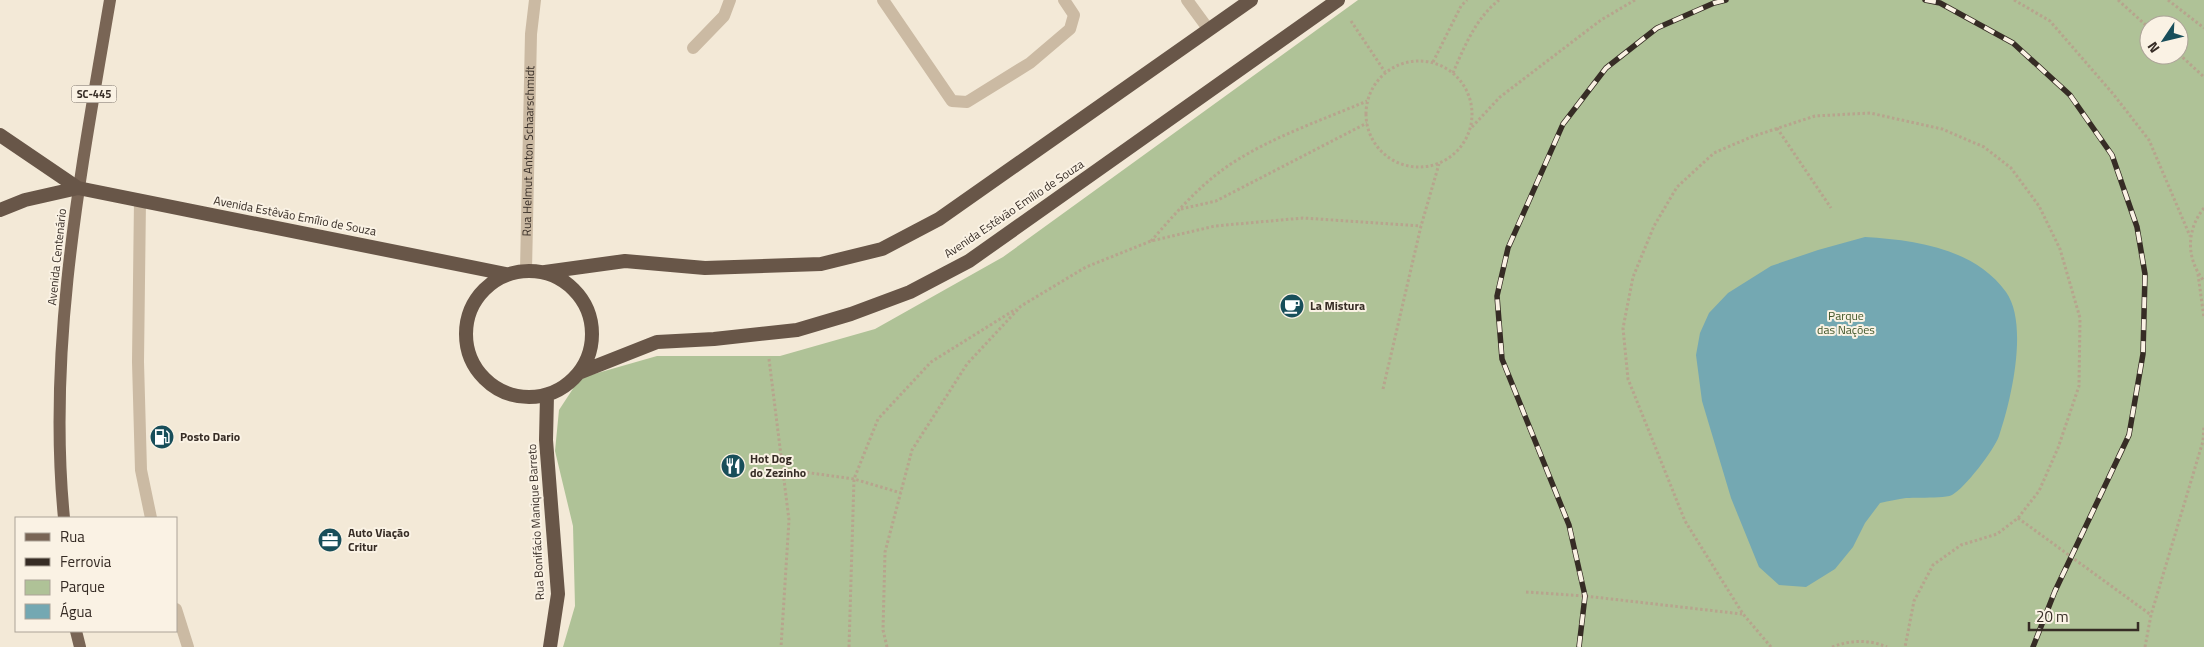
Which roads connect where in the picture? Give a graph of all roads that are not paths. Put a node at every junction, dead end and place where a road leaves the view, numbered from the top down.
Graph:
1 (110, 0) edge
2 (535, 0) edge
3 (730, 0) edge
4 (883, 0) edge
5 (1064, 0) edge
6 (1187, 0) edge
7 (1251, 0) edge
8 (1337, 0) edge
9 (1208, 30) junction
10 (693, 48) dead end
11 (0, 135) edge
12 (78, 188) junction
13 (140, 200) junction
14 (0, 210) edge
15 (526, 270) junction
16 (545, 272) junction
17 (506, 274) junction
18 (581, 372) junction
19 (547, 395) junction
20 (64, 517) edge
21 (151, 517) edge
22 (178, 616) edge
23 (76, 632) edge
24 (80, 647) edge
25 (188, 647) edge
26 (550, 647) edge

1 - 12 main road, Avenida Centenário / SC-445
2 - 15 lane, Rua Helmut Anton Schaarschmidt
3 - 10 lane
4 - 5 lane
6 - 9 lane
7 - 9 highway
8 - 18 highway, Avenida Estêvão Emílio de Souza
9 - 16 highway
11 - 12 highway
12 - 13 highway, Avenida Estêvão Emílio de Souza
12 - 14 highway
12 - 20 main road, Avenida Centenário
13 - 17 highway, Avenida Estêvão Emílio de Souza
13 - 21 lane
15 - 16 highway
15 - 17 highway
16 - 18 highway
17 - 19 highway
18 - 19 highway
19 - 26 highway, Rua Bonifácio Manique Barreto
22 - 25 lane
23 - 24 main road

